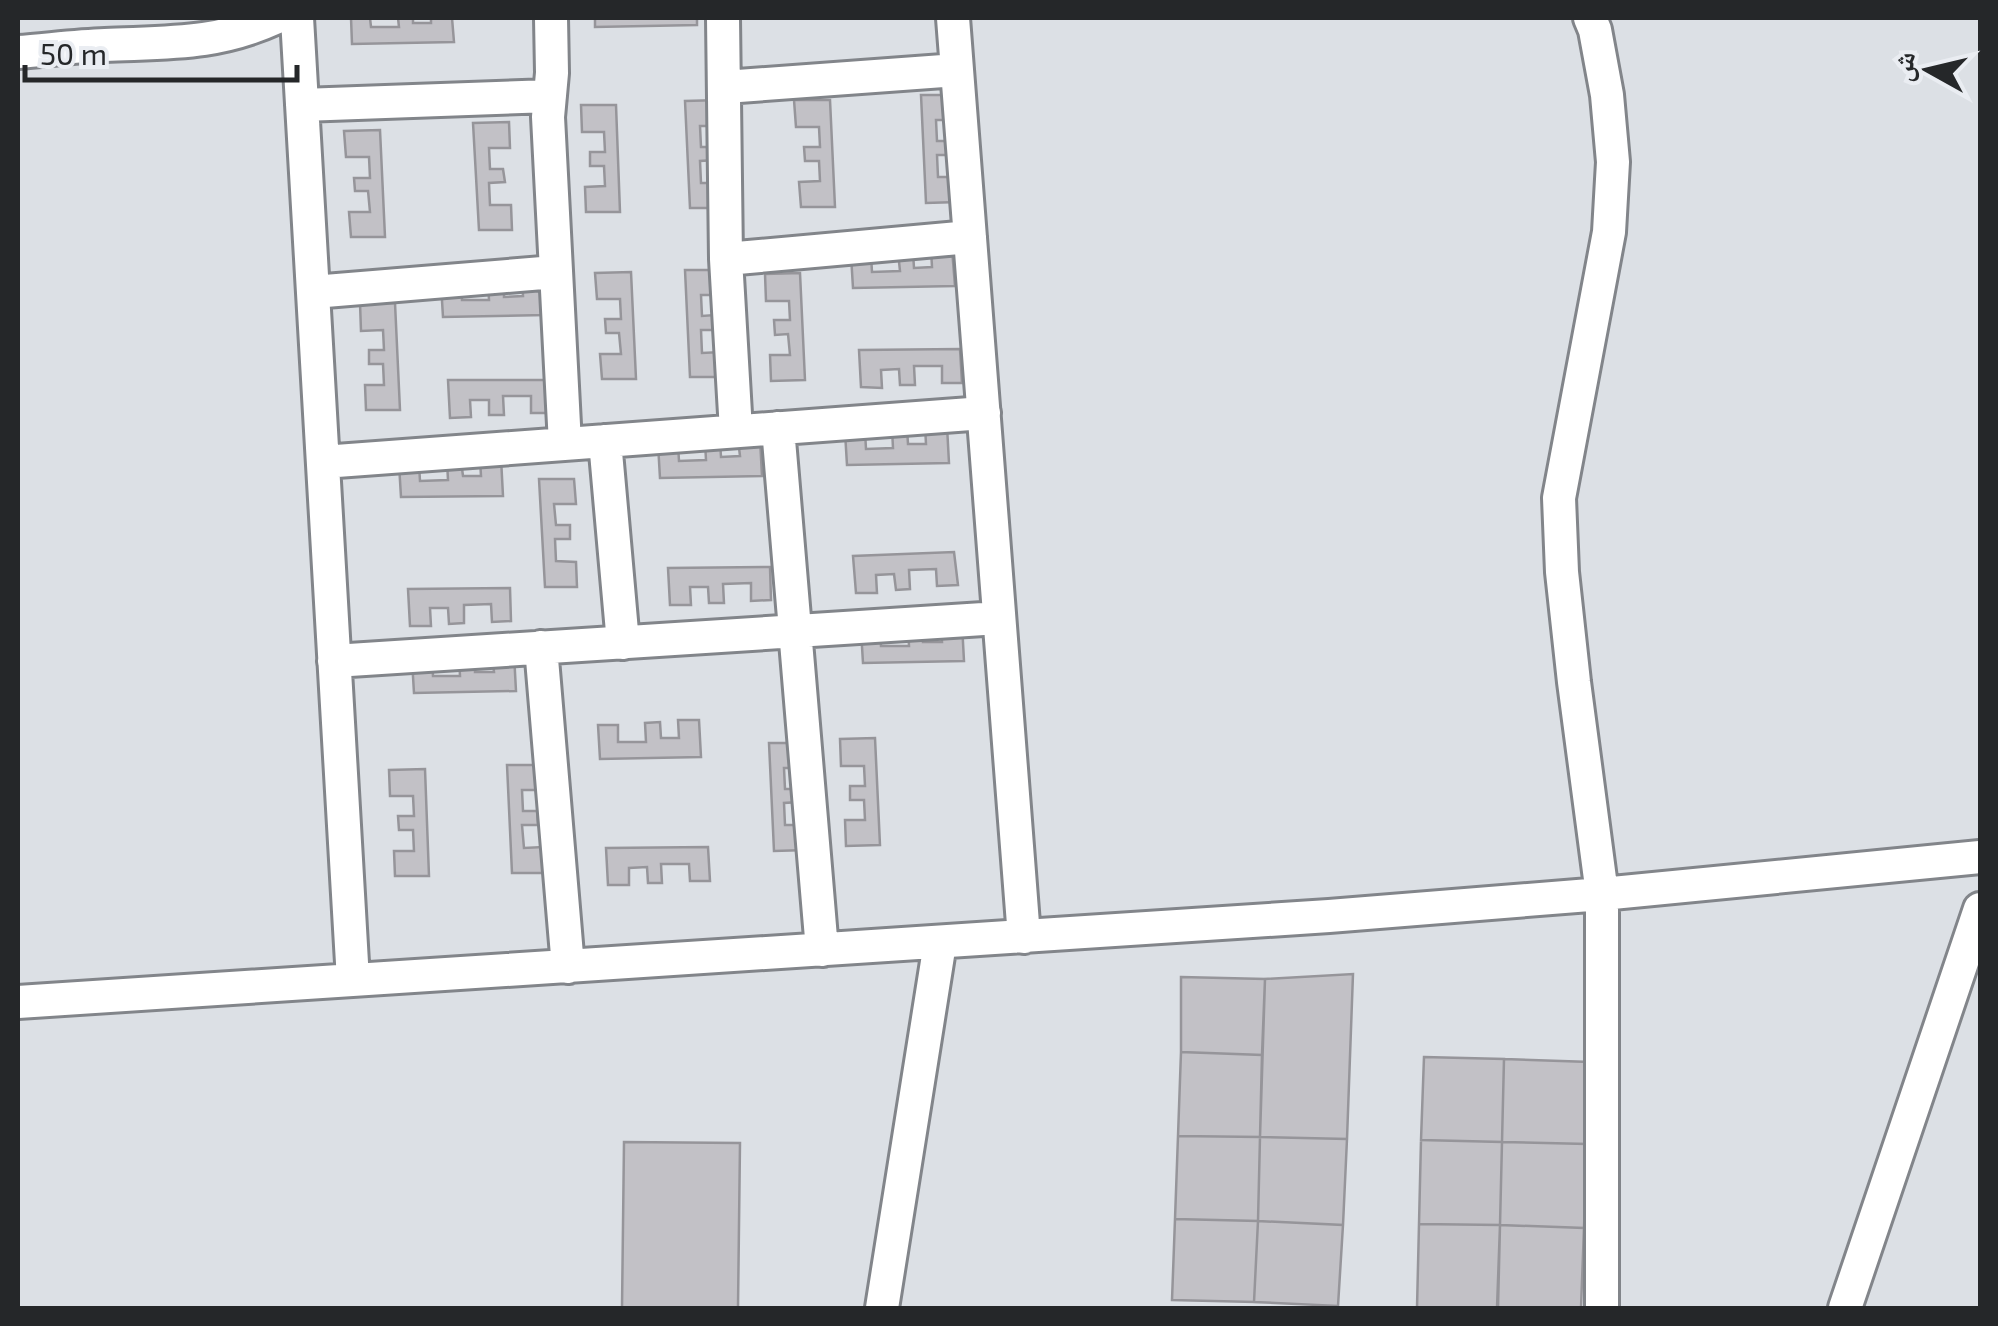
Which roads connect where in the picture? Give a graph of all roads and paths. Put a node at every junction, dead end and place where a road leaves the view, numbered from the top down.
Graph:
1 (275, 18) edge
2 (296, 18) edge
3 (551, 18) edge
4 (722, 18) edge
5 (953, 18) edge
6 (1590, 18) edge
7 (18, 52) edge
8 (957, 70) junction
9 (725, 87) junction
10 (550, 96) junction
11 (302, 105) junction
12 (970, 237) junction
13 (726, 259) junction
14 (555, 272) junction
15 (312, 292) junction
16 (984, 413) junction
17 (778, 428) junction
18 (736, 431) junction
19 (605, 441) junction
20 (565, 444) junction
21 (323, 462) junction
22 (999, 618) junction
23 (796, 633) junction
24 (623, 643) junction
25 (541, 648) junction
26 (334, 661) junction
27 (1980, 857) edge
28 (1602, 894) junction
29 (1980, 909) edge
30 (1024, 937) junction
31 (940, 943) junction
32 (822, 950) junction
33 (568, 967) junction
34 (354, 980) junction
35 (18, 1002) edge
36 (882, 1308) edge
37 (1602, 1308) edge
38 (1845, 1308) edge

1 - 7 street
2 - 11 street
3 - 10 street
4 - 9 street
5 - 8 street
6 - 28 street
8 - 9 street
8 - 12 street
9 - 13 street
10 - 11 street
10 - 14 street
11 - 15 street
12 - 13 street
12 - 16 street
13 - 18 street
14 - 15 street
14 - 20 street
15 - 21 street
16 - 17 street
16 - 22 street
17 - 18 street
17 - 23 street
18 - 19 street
19 - 20 street
19 - 24 street
20 - 21 street
21 - 26 street
22 - 23 street
22 - 30 street
23 - 24 street
23 - 32 street
24 - 25 street
25 - 26 street
25 - 33 street
26 - 34 street
27 - 28 street
28 - 30 street
28 - 37 street
29 - 38 street
30 - 31 street
31 - 32 street
31 - 36 street
32 - 33 street
33 - 34 street
34 - 35 street

